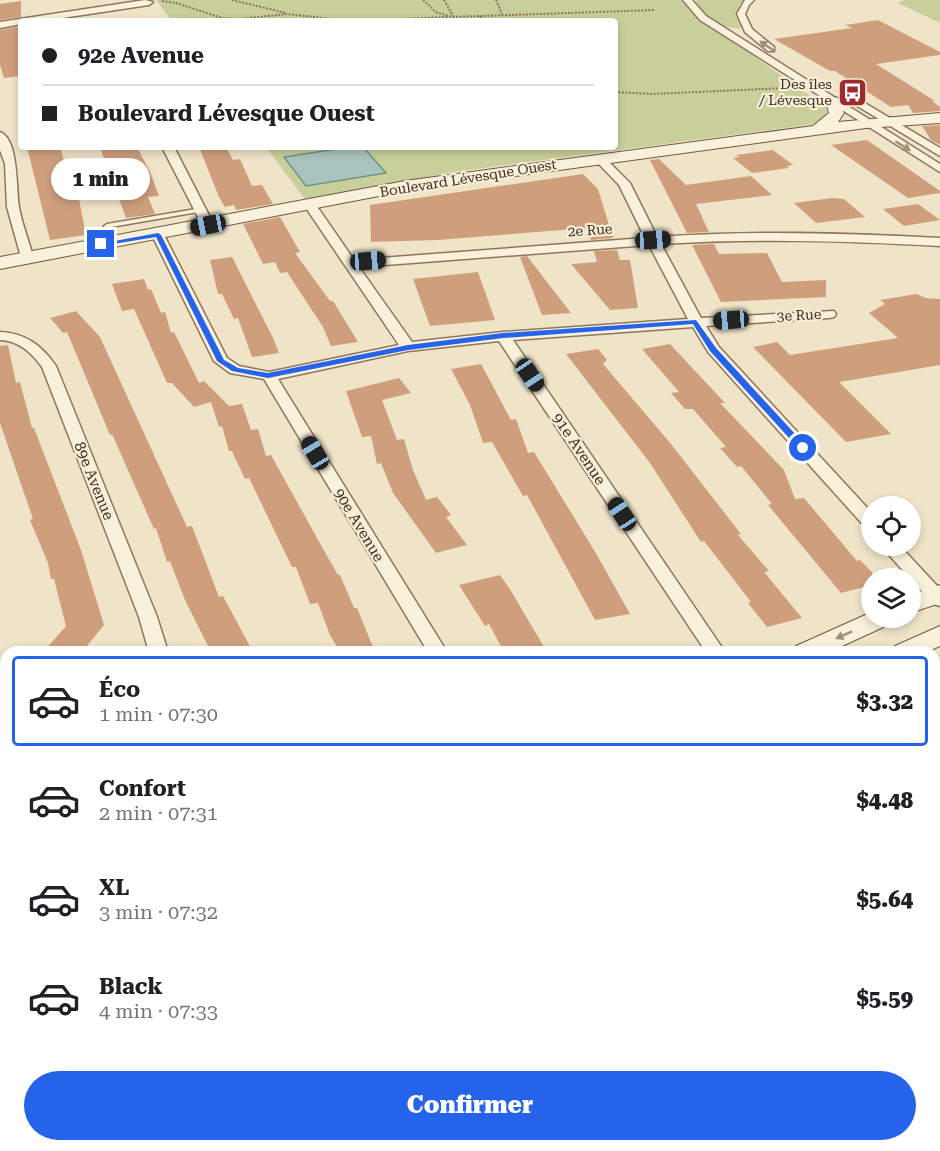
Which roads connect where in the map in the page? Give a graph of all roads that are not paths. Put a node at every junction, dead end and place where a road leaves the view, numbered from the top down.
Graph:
1 (687, 0) edge
2 (750, 0) edge
3 (149, 2) road end
4 (92, 10) junction
5 (42, 18) edge
6 (97, 18) edge
7 (18, 22) edge
8 (0, 25) edge
9 (798, 65) dead end
10 (835, 95) junction
11 (940, 118) edge
12 (887, 121) junction
13 (866, 123) junction
14 (817, 130) junction
15 (0, 135) edge
16 (170, 150) edge
17 (940, 153) edge
18 (600, 159) junction
19 (940, 169) edge
20 (310, 205) junction
21 (205, 218) junction
22 (158, 235) junction
23 (653, 240) junction
24 (114, 242) junction
25 (940, 242) edge
26 (27, 257) junction
27 (0, 263) edge
28 (350, 264) junction
29 (830, 314) dead end
30 (696, 322) junction
31 (0, 336) edge
32 (503, 336) junction
33 (408, 347) junction
34 (268, 376) junction
35 (861, 513) edge
36 (898, 556) edge
37 (931, 598) edge
38 (861, 627) edge
39 (940, 635) edge
40 (157, 646) edge
41 (433, 646) edge
42 (711, 646) edge
43 (819, 646) edge
44 (917, 646) edge

1 - 10 street
9 -> 2 street
3 - 4 street
4 - 5 street
4 - 6 street
7 - 8 street
10 - 12 street
10 - 13 street
10 - 14 street
11 - 12 street, Boulevard Lévesque Ouest
12 - 13 street, Boulevard Lévesque Ouest
12 - 17 street
13 - 14 street, Boulevard Lévesque Ouest
13 -> 19 street
14 - 18 street, Boulevard Lévesque Ouest
15 - 26 street
16 - 21 street
18 - 20 street, Boulevard Lévesque Ouest
18 - 23 street
20 - 21 street, Boulevard Lévesque Ouest
20 - 28 street
21 - 22 street, Boulevard Lévesque Ouest
21 - 24 lane
22 - 24 street, Boulevard Lévesque Ouest
22 - 34 street
23 - 25 street, 2e Rue
23 - 28 street, 2e Rue
23 - 30 street
24 - 26 street, Boulevard Lévesque Ouest
26 - 27 street, Boulevard Lévesque Ouest
28 - 33 street
29 - 30 street, 3e Rue
30 - 32 street, 3e Rue
30 - 35 street
31 - 40 street, 89e Avenue
32 - 33 street, 3e Rue
32 - 42 street, 91e Avenue
33 - 34 street, 3e Rue
34 - 41 street, 90e Avenue
36 - 37 street
38 -> 43 street
39 - 44 street

